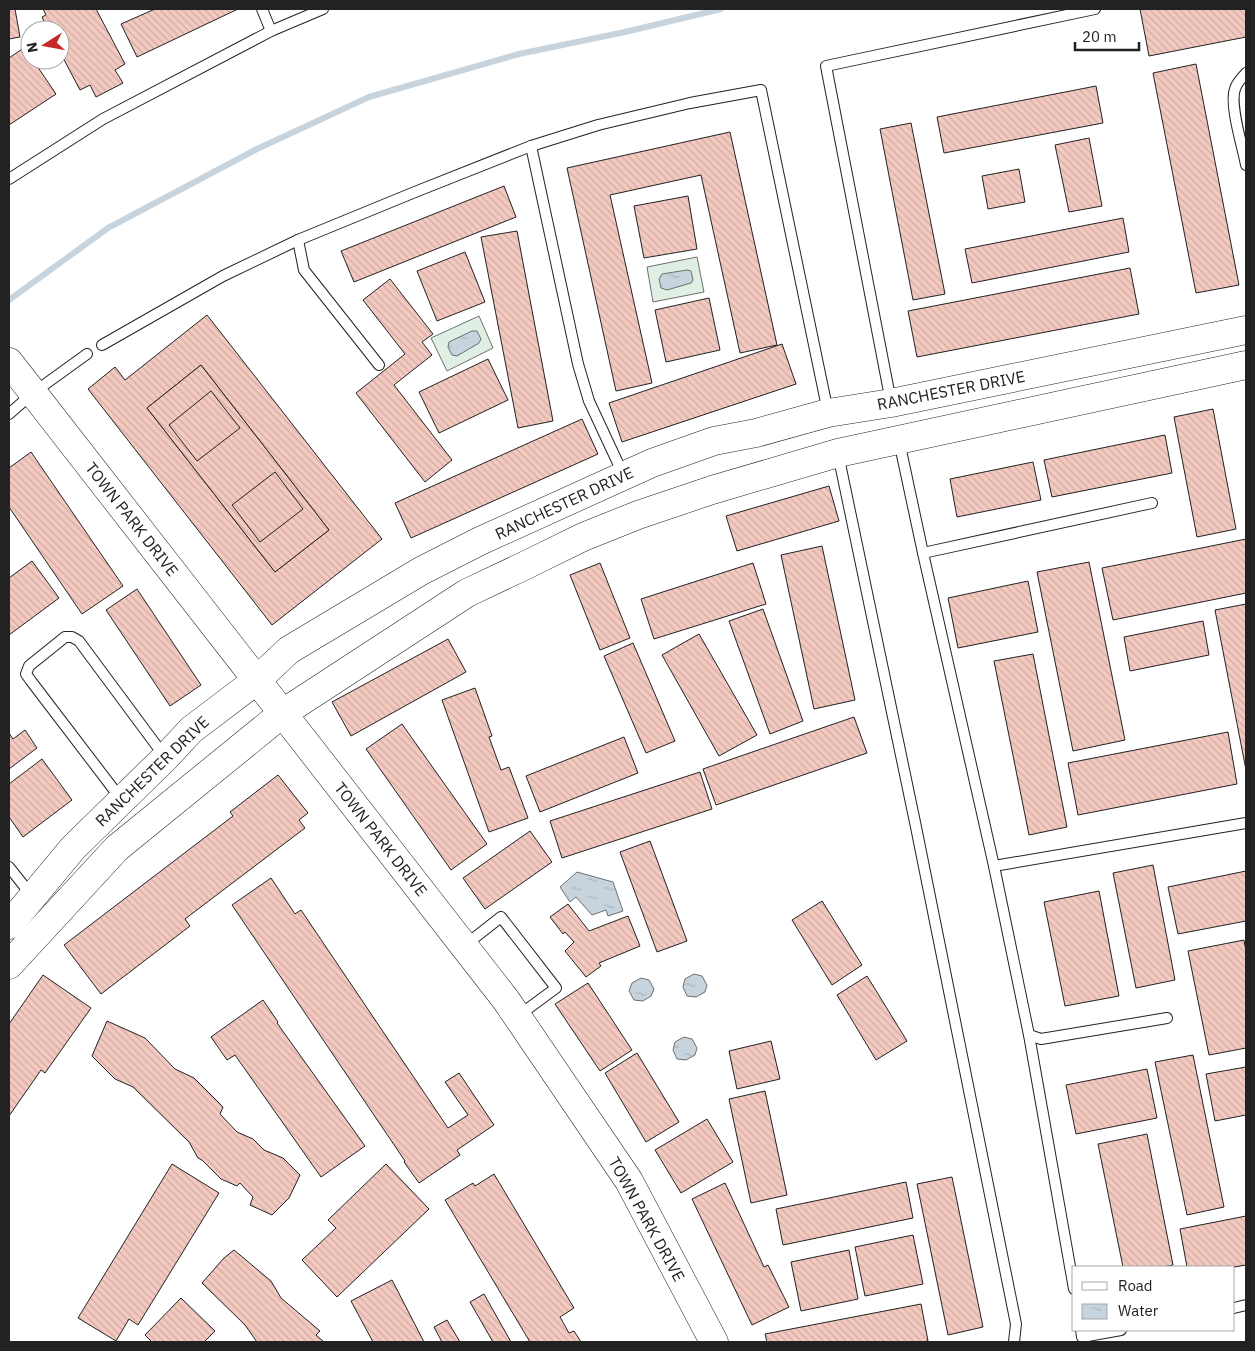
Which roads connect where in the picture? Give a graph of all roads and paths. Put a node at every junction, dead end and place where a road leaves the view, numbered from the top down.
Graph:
1 (262, 9) edge
2 (323, 9) edge
3 (1095, 9) edge
4 (270, 31) junction
5 (1246, 73) edge
6 (531, 146) junction
7 (1246, 165) edge
8 (9, 179) edge
9 (298, 240) junction
10 (1246, 330) edge
11 (102, 345) dead end
12 (1173, 345) junction
13 (86, 354) dead end
14 (9, 362) edge
15 (379, 365) dead end
16 (1246, 366) edge
17 (1180, 378) junction
18 (34, 393) junction
19 (891, 403) junction
20 (828, 413) junction
21 (9, 414) edge
22 (899, 441) junction
23 (838, 453) junction
24 (624, 475) junction
25 (566, 503) junction
26 (1152, 504) dead end
27 (583, 536) junction
28 (922, 553) junction
29 (257, 680) junction
30 (283, 713) junction
31 (165, 758) junction
32 (122, 800) junction
33 (1246, 823) edge
34 (994, 866) junction
35 (9, 867) edge
36 (21, 911) edge
37 (42, 928) junction
38 (464, 946) junction
39 (9, 965) edge
40 (518, 1017) junction
41 (1167, 1018) dead end
42 (1029, 1035) junction
43 (1072, 1278) edge
44 (1081, 1331) edge
45 (1116, 1331) edge
46 (714, 1342) edge
47 (1014, 1342) edge

1 - 4 lane
2 - 4 lane
3 - 19 lane
4 - 8 lane
5 - 7 lane
6 - 9 lane
6 - 20 lane
6 - 24 lane
9 - 11 lane
9 - 15 lane
10 - 12 street, RANCHESTER DRIVE
12 - 17 street
12 - 19 street, RANCHESTER DRIVE
13 - 18 lane
14 - 18 street, TOWN PARK DRIVE
16 - 17 street, RANCHESTER DRIVE
17 - 22 street, RANCHESTER DRIVE
18 - 21 lane
18 - 29 street, TOWN PARK DRIVE
19 - 20 street, RANCHESTER DRIVE
19 - 22 street
20 - 24 street, RANCHESTER DRIVE
22 - 23 street, RANCHESTER DRIVE
22 - 28 lane
23 - 27 street, RANCHESTER DRIVE
23 - 47 lane
24 - 25 street, RANCHESTER DRIVE
25 - 27 street
25 - 29 street, RANCHESTER DRIVE
26 - 28 lane
27 - 30 street, RANCHESTER DRIVE
28 - 34 lane
29 - 30 street, TOWN PARK DRIVE
29 - 31 street, RANCHESTER DRIVE
30 - 37 street, RANCHESTER DRIVE
30 - 38 street, TOWN PARK DRIVE
31 - 32 street, RANCHESTER DRIVE
31 - 32 lane
32 - 36 street, RANCHESTER DRIVE
33 - 34 lane
34 - 42 lane
35 - 36 lane
36 - 37 street
37 - 39 street, RANCHESTER DRIVE
38 - 40 street, TOWN PARK DRIVE
38 - 40 lane
40 - 46 street, TOWN PARK DRIVE
41 - 42 lane
42 - 43 lane
44 - 45 lane

